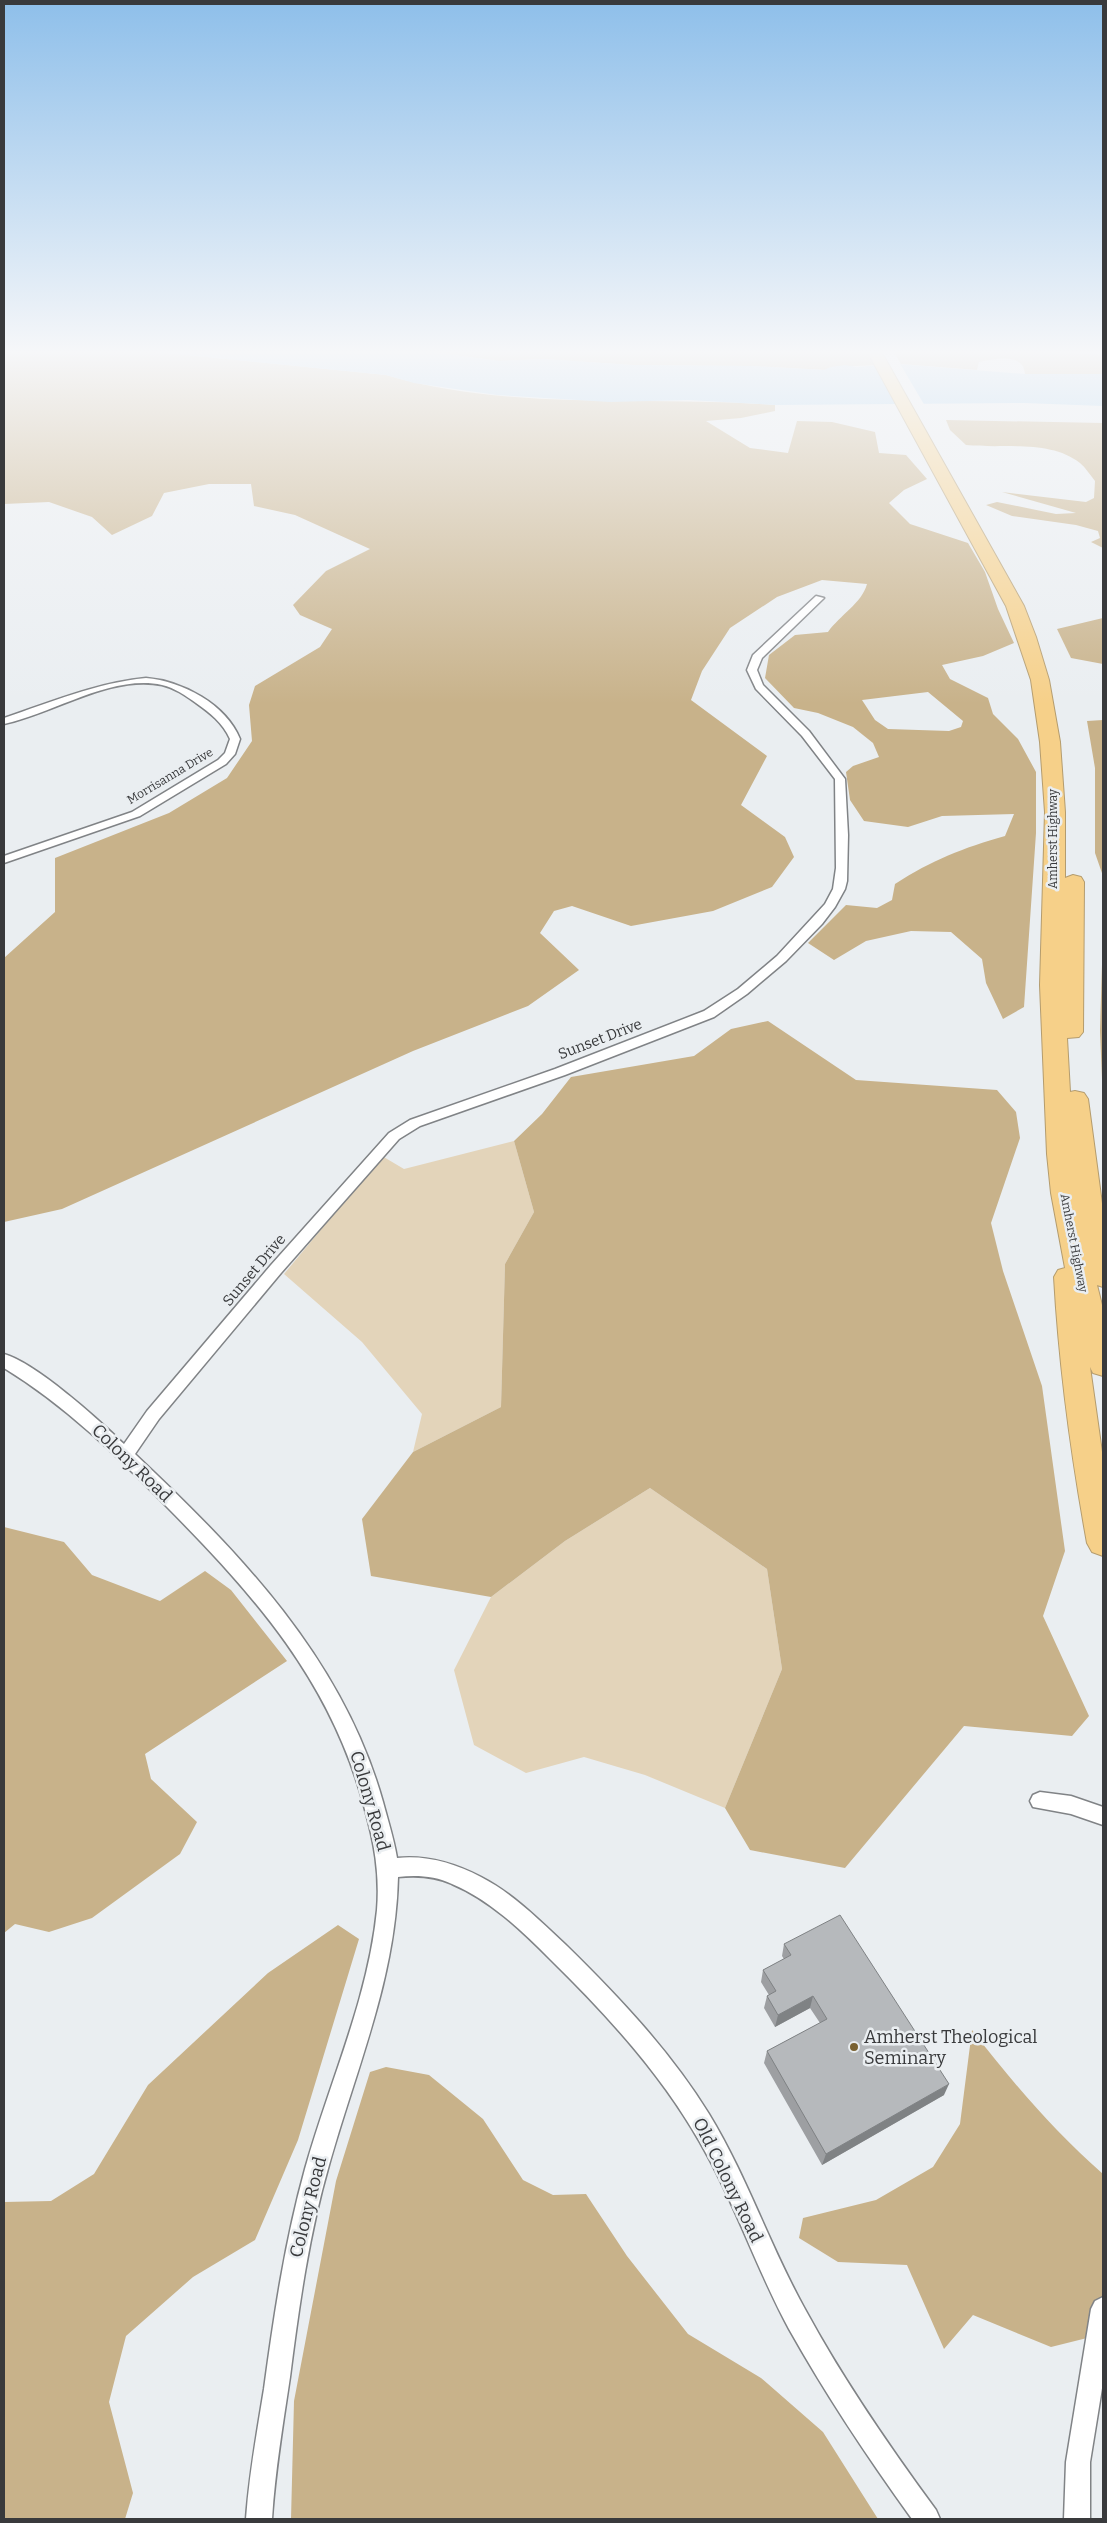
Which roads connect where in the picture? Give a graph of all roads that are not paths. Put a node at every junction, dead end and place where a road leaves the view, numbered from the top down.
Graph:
1 (945, 469) edge
2 (957, 469) edge
3 (819, 598) dead end
4 (4, 721) edge
5 (4, 860) edge
6 (1064, 1193) junction
7 (1103, 1277) edge
8 (4, 1360) edge
9 (1103, 1365) edge
10 (125, 1456) junction
11 (1103, 1543) edge
12 (1040, 1801) dead end
13 (1103, 1816) edge
14 (388, 1868) junction
15 (1103, 2309) edge
16 (259, 2519) edge
17 (928, 2519) edge
18 (1077, 2519) edge

1 - 6 highway, Amherst Highway
2 - 7 highway, Amherst Highway
3 - 10 street, Sunset Drive
4 - 5 street, Morrisanna Drive
6 - 9 highway, Amherst Highway
6 - 11 highway
8 - 10 street, Colony Road
10 - 14 street, Colony Road
12 - 13 street
14 - 16 street, Colony Road
14 - 17 street, Old Colony Road
15 - 18 street

